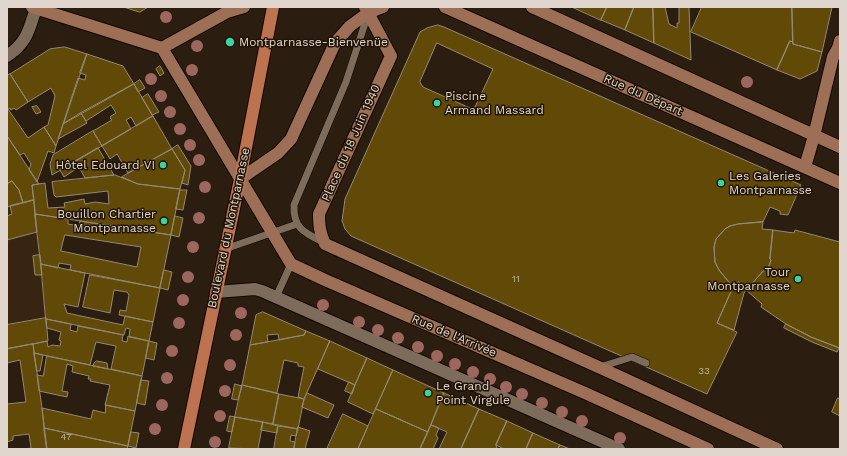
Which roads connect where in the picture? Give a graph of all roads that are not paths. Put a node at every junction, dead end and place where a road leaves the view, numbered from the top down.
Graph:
1 (244, 7) edge
2 (273, 7) edge
3 (383, 7) edge
4 (445, 7) edge
5 (532, 7) edge
6 (34, 8) edge
7 (366, 10) edge
8 (840, 41) edge
9 (162, 48) junction
10 (7, 56) edge
11 (814, 136) junction
12 (840, 147) edge
13 (805, 167) junction
14 (240, 179) junction
15 (840, 183) edge
16 (297, 224) junction
17 (272, 233) junction
18 (325, 244) junction
19 (225, 249) junction
20 (290, 264) junction
21 (216, 292) junction
22 (276, 297) junction
23 (646, 363) dead end
24 (599, 368) junction
25 (184, 449) edge
26 (619, 449) edge
27 (708, 449) edge
28 (777, 449) edge

1 - 9 main road
2 - 14 main road, Boulevard du Montparnasse
3 - 7 main road
4 - 13 main road, Rue du Départ
5 - 11 main road
6 - 9 main road
6 - 10 street
7 - 14 main road
7 - 16 lane
7 - 18 main road, Place du 18 Juin 1940
8 - 11 main road
9 - 14 main road
11 - 12 main road
11 - 13 main road
13 - 15 main road, Rue du Départ
14 - 17 main road
14 - 19 main road, Boulevard du Montparnasse
16 - 17 lane
16 - 18 lane
17 - 19 lane
17 - 20 main road
18 - 24 main road
19 - 21 main road, Boulevard du Montparnasse
20 - 22 lane
20 - 27 main road, Rue de l'Arrivée
21 - 22 street
21 - 25 main road, Boulevard du Montparnasse
22 - 26 street
23 - 24 lane
24 - 28 main road

